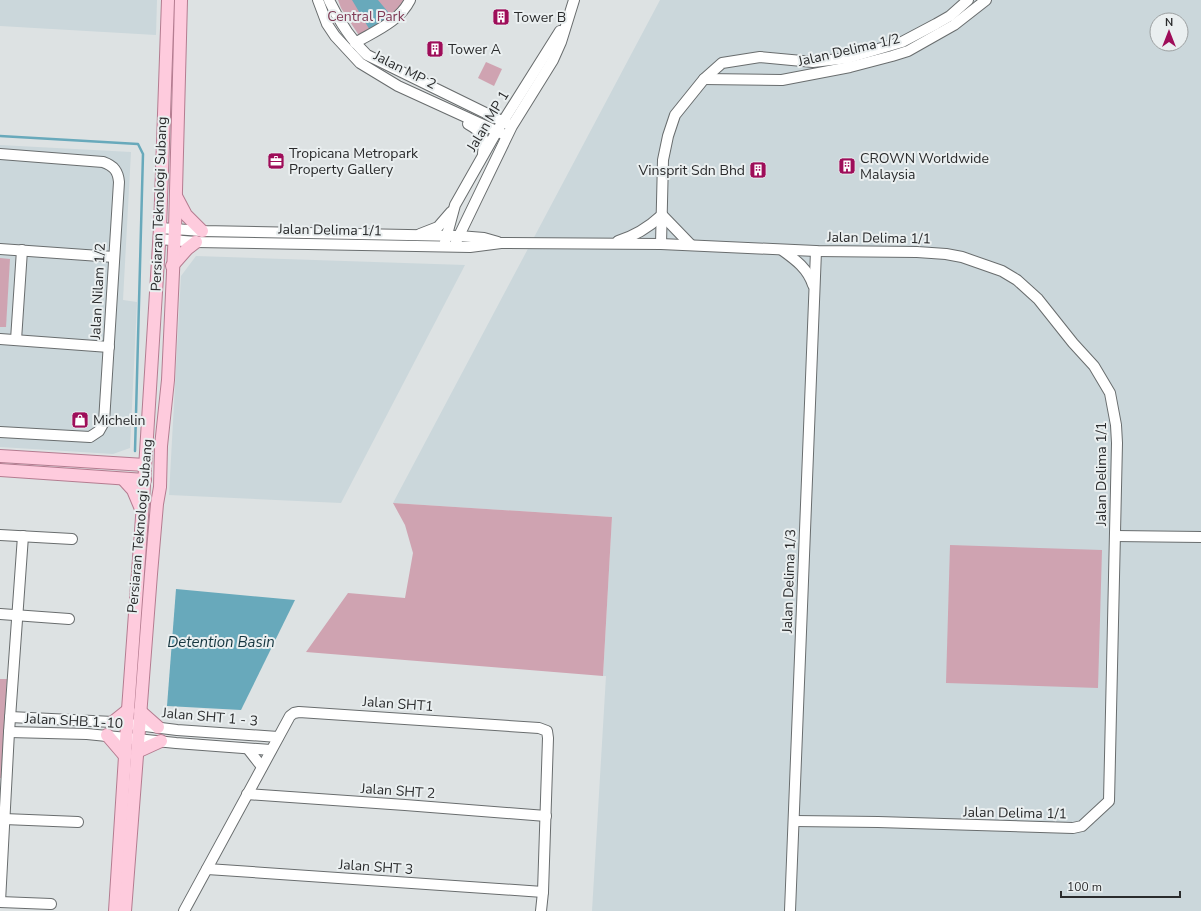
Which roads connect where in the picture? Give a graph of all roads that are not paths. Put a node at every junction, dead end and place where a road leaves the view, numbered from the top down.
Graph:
1 (168, 0) edge
2 (181, 0) edge
3 (318, 0) edge
4 (328, 0) edge
5 (410, 0) edge
6 (574, 0) edge
7 (968, 0) edge
8 (986, 0) edge
9 (355, 43) junction
10 (704, 79) junction
11 (422, 96) junction
12 (507, 124) junction
13 (497, 131) junction
14 (507, 136) junction
15 (0, 154) edge
16 (482, 159) junction
17 (175, 195) junction
18 (455, 205) junction
19 (662, 215) junction
20 (467, 219) junction
21 (202, 231) junction
22 (159, 233) junction
23 (174, 234) junction
24 (416, 236) junction
25 (459, 236) junction
26 (484, 238) junction
27 (196, 242) junction
28 (448, 243) junction
29 (501, 243) junction
30 (606, 244) junction
31 (661, 244) junction
32 (691, 245) junction
33 (0, 249) edge
34 (22, 250) junction
35 (782, 250) junction
36 (816, 251) junction
37 (114, 257) junction
38 (172, 266) junction
39 (814, 289) junction
40 (0, 339) edge
41 (16, 340) junction
42 (109, 347) junction
43 (0, 432) edge
44 (161, 446) junction
45 (146, 448) junction
46 (0, 456) edge
47 (121, 464) junction
48 (0, 470) edge
49 (148, 472) junction
50 (124, 479) junction
51 (157, 504) junction
52 (142, 517) junction
53 (0, 535) edge
54 (23, 536) junction
55 (1115, 536) junction
56 (1201, 537) edge
57 (72, 539) dead end
58 (0, 614) edge
59 (17, 615) junction
60 (69, 619) dead end
61 (134, 710) junction
62 (10, 717) junction
63 (44, 718) junction
64 (88, 721) junction
65 (113, 722) junction
66 (133, 724) junction
67 (158, 727) junction
68 (9, 732) junction
69 (43, 732) junction
70 (87, 734) junction
71 (107, 736) junction
72 (278, 737) junction
73 (132, 738) junction
74 (161, 741) junction
75 (248, 749) junction
76 (271, 750) junction
77 (131, 754) junction
78 (262, 767) junction
79 (247, 794) junction
80 (546, 816) junction
81 (4, 818) junction
82 (794, 821) junction
83 (78, 822) dead end
84 (207, 869) junction
85 (543, 892) junction
86 (0, 902) edge
87 (51, 904) dead end
88 (115, 911) edge
89 (124, 911) edge
90 (184, 911) edge
91 (541, 911) edge
92 (790, 911) edge

1 - 22 main road, Persiaran Teknologi Subang
2 - 17 main road, Persiaran Teknologi Subang
3 - 11 street, Jalan MP 2
4 - 9 street, Jalan MP 2
5 - 9 street
6 - 12 street, Jalan MP 1
7 - 10 street, Jalan Delima 1/2
8 - 10 street, Jalan Delima 1/2
9 - 12 street, Jalan MP 2
10 - 19 street, Jalan Delima 1/2
11 - 13 street, Jalan MP 2
11 - 16 street
12 - 13 street, Jalan MP 1
12 - 14 street, Jalan MP 1
13 - 14 street, Jalan MP 2
13 - 16 street, Jalan MP 1
14 - 20 street, Jalan MP 1
15 - 37 street, Jalan Nilam 1/2
16 - 18 street, Jalan MP 1
17 - 21 main road
17 - 23 main road, Persiaran Teknologi Subang
18 - 24 street
18 - 28 street, Jalan MP 1
19 - 30 street
19 - 31 street, Jalan Delima 1/2
19 - 32 street
20 - 25 street, Jalan MP 1
20 - 26 street
21 - 23 street, Jalan Delima 1/1
21 - 24 street, Jalan Delima 1/1
22 - 23 street, Jalan Delima 1/1
22 - 45 main road, Persiaran Teknologi Subang
23 - 27 street, Jalan Delima 1/1
23 - 38 main road, Persiaran Teknologi Subang
24 - 28 street, Jalan Delima 1/1
25 - 26 street, Jalan Delima 1/1
25 - 28 street, Jalan Delima 1/1
26 - 29 street, Jalan Delima 1/1
27 - 28 street, Jalan Delima 1/1
27 - 38 main road
28 - 29 street, Jalan Delima 1/1
29 - 30 street, Jalan Delima 1/1
30 - 31 street, Jalan Delima 1/1
31 - 32 street, Jalan Delima 1/1
32 - 35 street, Jalan Delima 1/1
33 - 34 street
34 - 37 street
34 - 41 street
35 - 36 street, Jalan Delima 1/1
35 - 39 street
36 - 39 street, Jalan Delima 1/3
36 - 55 street, Jalan Delima 1/1
37 - 42 street, Jalan Nilam 1/2
38 - 44 main road, Persiaran Teknologi Subang
39 - 82 street, Jalan Delima 1/3
40 - 41 street
41 - 42 street
42 - 43 street, Jalan Nilam 1/2
44 - 49 main road
44 - 51 main road, Persiaran Teknologi Subang
45 - 47 main road
45 - 49 main road, Persiaran Teknologi Subang
46 - 47 main road
47 - 49 main road
48 - 50 main road
49 - 50 main road
49 - 51 main road
49 - 52 main road, Persiaran Teknologi Subang
50 - 52 main road
51 - 61 main road, Persiaran Teknologi Subang
52 - 61 main road, Persiaran Teknologi Subang
53 - 54 street
54 - 57 street
54 - 59 street
55 - 56 street
55 - 82 street, Jalan Delima 1/1
58 - 59 street
59 - 60 street
59 - 62 street
61 - 65 main road
61 - 66 main road, Persiaran Teknologi Subang
61 - 67 main road
62 - 63 street, Jalan SHB 1-10
62 - 68 street
63 - 64 street, Jalan SHB 1-10
63 - 69 street
64 - 65 street, Jalan SHB 1-10
64 - 70 street
65 - 66 street, Jalan SHB 1-10
66 - 67 street, Jalan SHT 1 - 3
66 - 73 main road, Persiaran Teknologi Subang
67 - 72 street, Jalan SHT 1 - 3
68 - 69 street, Jalan SHB 1-10
68 - 81 street
69 - 70 street, Jalan SHB 1-10
70 - 71 street, Jalan SHB 1-10
71 - 73 street, Jalan SHB 1-10
71 - 77 main road
72 - 76 street, Jalan SHT1
72 - 80 street, Jalan SHT1
73 - 74 street, Jalan SHT 1 - 3
73 - 77 main road, Persiaran Teknologi Subang
74 - 75 street, Jalan SHT 1 - 3
74 - 77 main road
75 - 76 street, Jalan SHT 1 - 3
75 - 78 street
76 - 78 street, Jalan SHT1
77 - 88 main road, Persiaran Teknologi Subang
77 - 89 main road, Persiaran Teknologi Subang
78 - 79 street, Jalan SHT1
79 - 80 street, Jalan SHT 2
79 - 84 street, Jalan SHT1
80 - 85 street, Jalan SHT1
81 - 83 street
81 - 86 street
82 - 92 street, Jalan Delima 1/3
84 - 85 street, Jalan SHT 3
84 - 90 street, Jalan SHT1
85 - 91 street, Jalan SHT1
86 - 87 street

